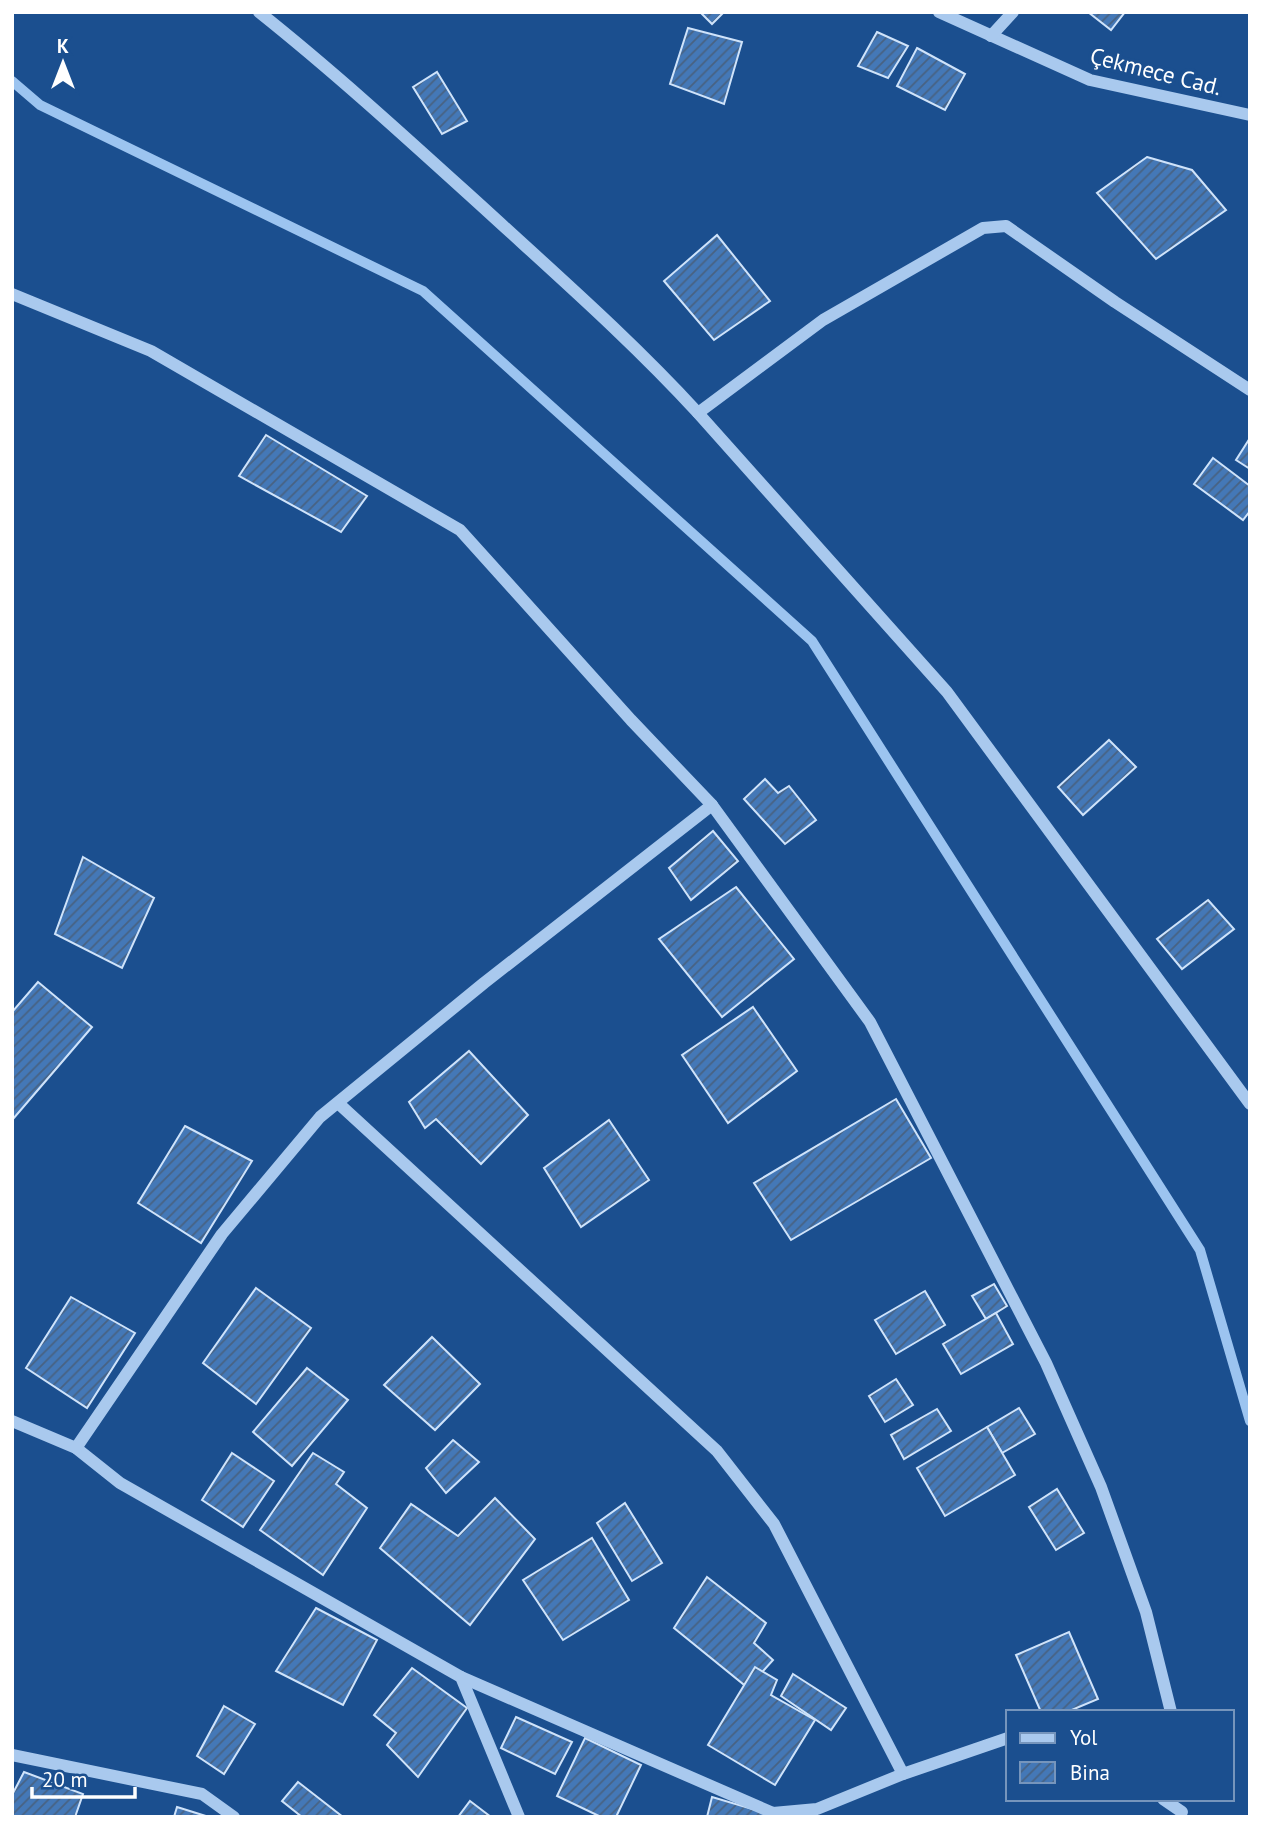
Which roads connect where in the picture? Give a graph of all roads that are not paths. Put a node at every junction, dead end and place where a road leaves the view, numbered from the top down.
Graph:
1 (259, 12) edge
2 (939, 12) edge
3 (1013, 12) edge
4 (991, 36) junction
5 (1250, 115) edge
6 (12, 294) edge
7 (1250, 390) edge
8 (698, 413) junction
9 (712, 806) junction
10 (338, 1103) junction
11 (1250, 1104) edge
12 (12, 1421) edge
13 (76, 1448) junction
14 (461, 1677) junction
15 (1170, 1710) edge
16 (1006, 1739) edge
17 (12, 1755) edge
18 (903, 1774) junction
19 (234, 1817) edge
20 (519, 1817) edge

1 - 8 street
2 - 4 street, Çekmece Cad.
3 - 4 street
4 - 5 street, Çekmece Cad.
6 - 9 street
7 - 8 street
8 - 11 street
9 - 10 street
9 - 15 street
10 - 13 street
10 - 18 street
12 - 13 street
13 - 14 street
14 - 18 street
14 - 20 street
16 - 18 street
17 - 19 street

